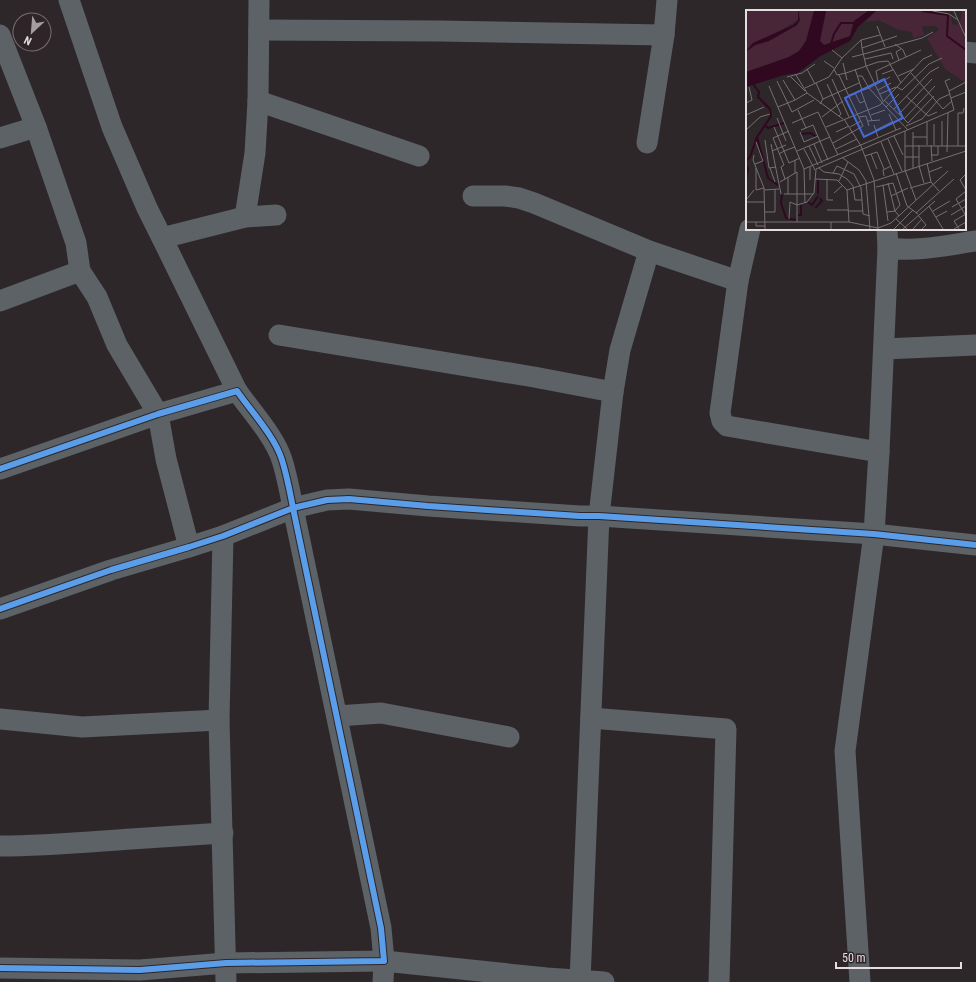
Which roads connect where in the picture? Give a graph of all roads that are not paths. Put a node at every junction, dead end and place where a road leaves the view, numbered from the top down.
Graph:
1 (69, 0) edge
2 (259, 0) edge
3 (667, 0) edge
4 (259, 30) junction
5 (0, 35) edge
6 (664, 35) junction
7 (966, 52) edge
8 (976, 53) edge
9 (258, 101) junction
10 (36, 126) junction
11 (0, 138) edge
12 (647, 143) dead end
13 (420, 156) dead end
14 (473, 196) dead end
15 (276, 215) dead end
16 (245, 217) junction
17 (750, 230) edge
18 (162, 238) junction
19 (887, 238) edge
20 (976, 241) edge
21 (649, 251) junction
22 (80, 271) junction
23 (738, 280) junction
24 (0, 301) edge
25 (279, 335) dead end
26 (976, 345) edge
27 (884, 349) junction
28 (237, 391) junction
29 (612, 392) junction
30 (158, 414) junction
31 (879, 452) junction
32 (0, 468) edge
33 (293, 508) junction
34 (599, 516) junction
35 (874, 534) junction
36 (223, 536) junction
37 (976, 546) edge
38 (189, 547) junction
39 (0, 609) edge
40 (336, 716) junction
41 (591, 718) junction
42 (0, 719) edge
43 (219, 720) junction
44 (510, 737) dead end
45 (223, 833) junction
46 (0, 846) edge
47 (384, 961) junction
48 (0, 968) edge
49 (226, 972) edge
50 (135, 976) edge
51 (547, 980) edge
52 (580, 980) junction
53 (383, 982) edge
54 (604, 982) edge
55 (719, 982) edge
56 (860, 982) edge

1 - 18 street
2 - 4 street
3 - 6 street
4 - 6 street
4 - 9 street
5 - 10 street
6 - 12 street
7 - 8 street
9 - 13 street
9 - 16 street
10 - 11 street
10 - 22 street
14 - 21 street
15 - 16 street
16 - 18 street
17 - 23 street
18 - 28 street
19 - 20 street
19 - 27 street
21 - 23 street
21 - 29 street
22 - 24 street
22 - 30 street
23 - 31 street
25 - 29 street
26 - 27 street
27 - 31 street
28 - 30 street
28 - 33 street
29 - 34 street
30 - 32 street
30 - 38 street
31 - 35 street
33 - 34 street
33 - 36 street
33 - 40 street
34 - 35 street
34 - 41 street
35 - 37 street
35 - 56 street
36 - 38 street
36 - 43 street
38 - 39 street
40 - 44 street
40 - 47 street
41 - 52 street
41 - 55 street
42 - 43 street
43 - 45 street
45 - 46 street
45 - 49 street
47 - 49 street
47 - 51 street
47 - 53 street
48 - 50 street
49 - 50 street
51 - 52 street
52 - 54 street

